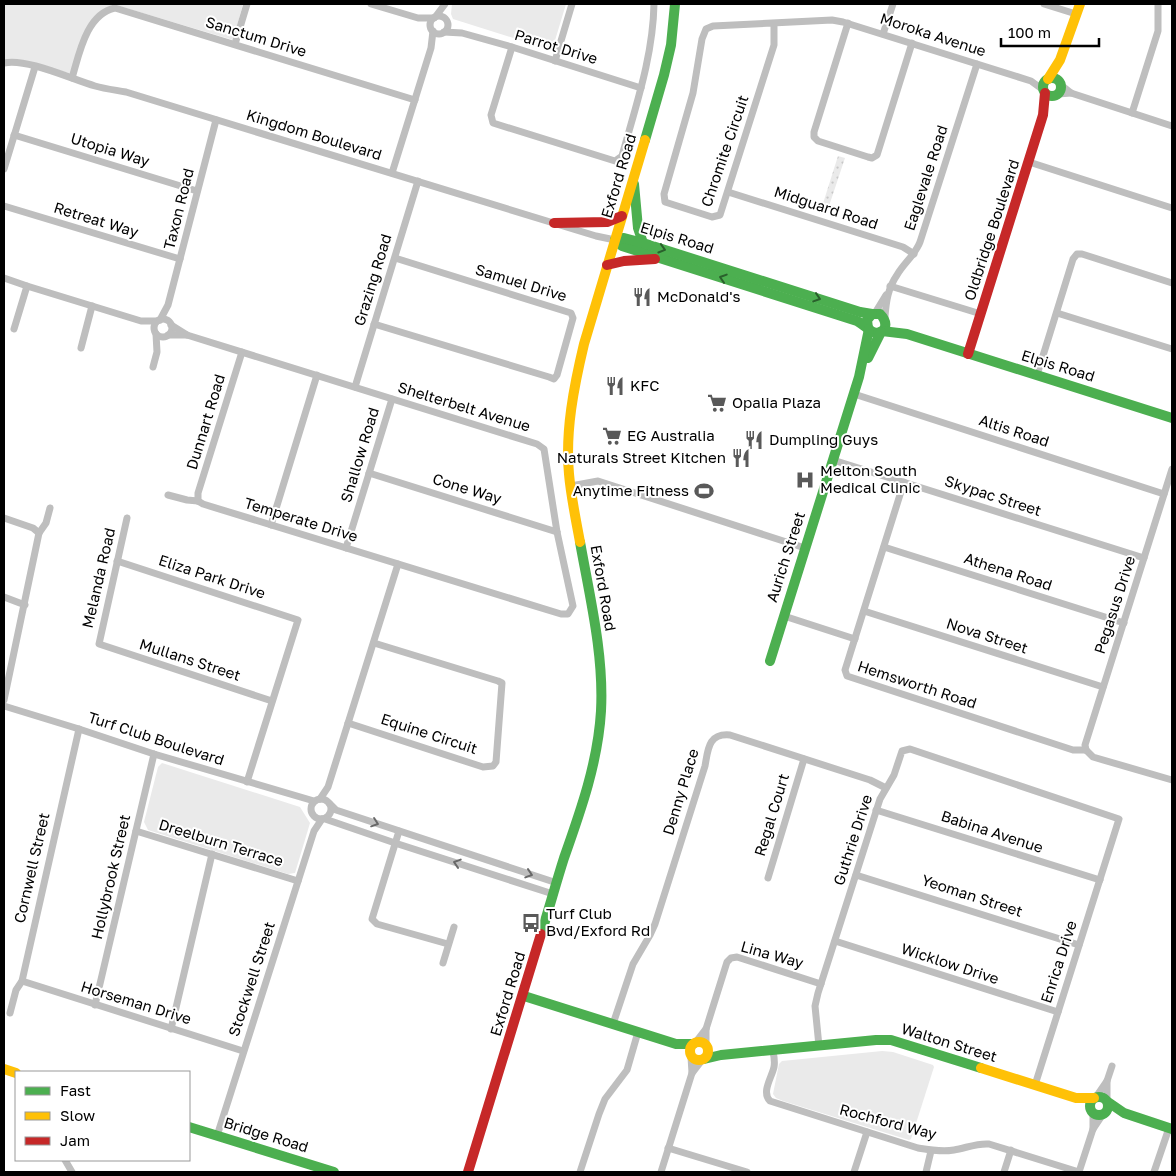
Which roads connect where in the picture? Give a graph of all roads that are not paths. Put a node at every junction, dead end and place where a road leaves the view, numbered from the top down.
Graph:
1 (247, 4) edge
2 (375, 4) edge
3 (445, 4) edge
4 (572, 4) edge
5 (654, 4) edge
6 (675, 4) edge
7 (893, 4) edge
8 (1044, 4) edge
9 (1158, 4) edge
10 (1078, 9) edge
11 (435, 17) junction
12 (418, 18) junction
13 (447, 21) junction
14 (774, 23) junction
15 (848, 23) junction
16 (432, 29) junction
17 (443, 32) junction
18 (462, 33) junction
19 (883, 34) junction
20 (702, 39) joint
21 (912, 43) junction
22 (235, 44) junction
23 (512, 47) junction
24 (431, 48) junction
25 (555, 60) junction
26 (1060, 60) junction
27 (4, 63) edge
28 (977, 64) junction
29 (35, 67) junction
30 (72, 78) junction
31 (1045, 85) junction
32 (641, 88) junction
33 (1058, 89) junction
34 (415, 100) junction
35 (1132, 113) junction
36 (1043, 115) junction
37 (216, 120) junction
38 (1172, 126) edge
39 (14, 135) junction
40 (1029, 162) junction
41 (4, 169) edge
42 (392, 173) junction
43 (634, 178) junction
44 (418, 181) junction
45 (198, 191) junction
46 (728, 192) junction
47 (4, 206) edge
48 (1172, 208) edge
49 (622, 216) junction
50 (554, 223) junction
51 (615, 240) junction
52 (643, 243) junction
53 (914, 254) junction
54 (394, 258) junction
55 (180, 259) junction
56 (664, 259) junction
57 (607, 265) junction
58 (4, 278) edge
59 (1172, 283) edge
60 (28, 286) junction
61 (889, 289) junction
62 (92, 306) junction
63 (168, 306) junction
64 (1057, 313) junction
65 (981, 314) junction
66 (880, 316) junction
67 (158, 320) junction
68 (141, 321) junction
69 (170, 324) junction
70 (374, 324) junction
71 (14, 329) dead end
72 (868, 329) junction
73 (881, 332) junction
74 (156, 333) junction
75 (907, 334) junction
76 (167, 335) junction
77 (187, 335) junction
78 (80, 348) dead end
79 (1172, 349) edge
80 (157, 352) junction
81 (242, 352) junction
82 (968, 354) junction
83 (153, 367) dead end
84 (317, 375) junction
85 (1037, 375) junction
86 (859, 377) junction
87 (355, 387) junction
88 (854, 394) junction
89 (392, 399) junction
90 (1172, 418) edge
91 (833, 460) junction
92 (1172, 469) edge
93 (369, 474) junction
94 (904, 482) junction
95 (571, 486) junction
96 (1164, 494) junction
97 (168, 495) dead end
98 (198, 501) junction
99 (50, 508) dead end
100 (4, 518) edge
101 (127, 518) dead end
102 (271, 525) junction
103 (557, 532) junction
104 (39, 533) junction
105 (884, 547) junction
106 (346, 548) junction
107 (805, 548) junction
108 (1144, 558) junction
109 (117, 561) junction
110 (398, 564) junction
111 (4, 598) edge
112 (25, 604) junction
113 (864, 612) junction
114 (784, 616) junction
115 (1124, 623) junction
116 (855, 638) junction
117 (374, 642) junction
118 (99, 644) joint
119 (770, 661) dead end
120 (6, 675) edge
121 (1103, 687) junction
122 (4, 700) edge
123 (272, 701) junction
124 (4, 706) edge
125 (348, 723) junction
126 (79, 729) junction
127 (1086, 750) junction
128 (154, 754) junction
129 (804, 759) junction
130 (1172, 780) edge
131 (247, 782) junction
132 (328, 787) junction
133 (886, 788) junction
134 (299, 798) junction
135 (317, 800) junction
136 (329, 803) junction
137 (876, 810) junction
138 (312, 812) junction
139 (324, 819) junction
140 (136, 831) junction
141 (314, 831) junction
142 (399, 831) junction
143 (395, 843) junction
144 (1110, 848) joint
145 (212, 854) junction
146 (856, 875) junction
147 (768, 878) dead end
148 (1100, 880) junction
149 (298, 881) junction
150 (557, 883) junction
151 (553, 894) junction
152 (454, 927) dead end
153 (835, 941) junction
154 (448, 944) junction
155 (1079, 945) junction
156 (442, 962) dead end
157 (22, 981) junction
158 (821, 984) junction
159 (524, 996) junction
160 (95, 1005) junction
161 (1058, 1012) junction
162 (10, 1013) dead end
163 (613, 1024) junction
164 (171, 1029) junction
165 (706, 1029) junction
166 (638, 1032) junction
167 (694, 1043) junction
168 (676, 1044) junction
169 (820, 1046) junction
170 (707, 1047) junction
171 (243, 1051) junction
172 (773, 1051) junction
173 (721, 1055) junction
174 (690, 1056) junction
175 (703, 1059) junction
176 (1112, 1066) dead end
177 (692, 1073) junction
178 (1107, 1081) junction
179 (1035, 1085) junction
180 (1095, 1097) junction
181 (1076, 1098) junction
182 (1101, 1108) junction
183 (190, 1127) edge
184 (1170, 1128) edge
185 (1093, 1129) junction
186 (867, 1132) junction
187 (216, 1136) junction
188 (668, 1148) junction
189 (1011, 1150) junction
190 (931, 1151) junction
191 (66, 1161) edge
192 (72, 1172) edge
193 (334, 1172) edge
194 (468, 1172) edge
195 (580, 1172) edge
196 (661, 1172) edge
197 (747, 1172) edge
198 (854, 1172) edge
199 (926, 1172) edge
200 (1004, 1172) edge
201 (1079, 1172) edge
202 (1154, 1172) edge

1 - 22 street
2 - 12 street
3 - 11 street
3 - 13 street
4 - 25 street
5 - 32 street
6 - 43 street, Exford Road
7 - 19 street
8 - 10 street
9 - 35 street
10 - 26 street, Oldbridge Boulevard
11 - 12 street
11 - 13 street
11 - 16 street
12 - 16 street
13 - 17 street
13 - 18 street, Parrot Drive
14 - 15 street, Moroka Avenue
14 - 20 street, Moroka Avenue
14 - 46 street, Chromite Circuit
15 - 19 street, Moroka Avenue
15 - 21 street
16 - 17 street
16 - 24 street
17 - 18 street, Parrot Drive
17 - 24 street
18 - 23 street, Parrot Drive
19 - 21 street, Moroka Avenue
20 - 46 street, Chromite Circuit
21 - 28 street, Moroka Avenue
22 - 30 street, Sanctum Drive
22 - 34 street, Sanctum Drive
23 - 25 street, Parrot Drive
23 - 32 street
24 - 34 street
25 - 32 street, Parrot Drive
26 - 31 street, Oldbridge Boulevard
26 - 33 street, Oldbridge Boulevard
27 - 29 street, Kingdom Boulevard
28 - 31 street, Moroka Avenue
28 - 53 street, Eaglevale Road
29 - 30 street, Kingdom Boulevard
29 - 39 street
30 - 37 street, Kingdom Boulevard
31 - 33 street
31 - 33 street
31 - 36 street, Oldbridge Boulevard
33 - 35 street
33 - 36 street, Oldbridge Boulevard
34 - 42 street
35 - 38 street
36 - 40 street, Oldbridge Boulevard
37 - 42 street, Kingdom Boulevard
37 - 45 street, Taxon Road
39 - 41 street
39 - 45 street, Utopia Way
40 - 48 street
40 - 65 street, Oldbridge Boulevard
42 - 44 street, Kingdom Boulevard
43 - 49 street, Exford Road
43 - 52 street
44 - 50 street, Kingdom Boulevard
44 - 54 street, Grazing Road
45 - 55 street, Taxon Road
46 - 53 street, Midguard Road
47 - 55 street, Retreat Way
49 - 50 street
49 - 51 street, Exford Road
50 - 51 street, Kingdom Boulevard
51 - 52 street, Elpis Road
51 - 56 street, Elpis Road
51 - 57 street, Exford Road
52 -> 66 street, Elpis Road
53 - 61 street, Eaglevale Road
54 - 70 street, Grazing Road
54 - 70 street, Samuel Drive
55 - 63 street, Taxon Road
56 - 57 street
72 -> 56 street, Elpis Road
57 - 95 street, Exford Road
58 - 60 street
59 - 64 street
60 - 62 street
60 - 71 street
61 - 65 street
61 - 66 street, Eaglevale Road
62 - 68 street
62 - 78 street
63 - 67 street
63 - 69 street
64 - 79 street
64 - 85 street
65 - 82 street, Oldbridge Boulevard
66 - 72 street
66 - 73 street
66 - 75 street, Elpis Road
67 - 68 street
67 - 69 street
67 - 74 street
68 - 74 street
69 - 76 street
69 - 77 street, Shelterbelt Avenue
70 - 87 street, Grazing Road
72 - 73 street
72 - 86 street, Aurich Street
73 - 75 street, Elpis Road
73 - 86 street, Aurich Street
74 - 76 street
74 - 80 street
75 - 82 street, Elpis Road
76 - 77 street, Shelterbelt Avenue
76 - 80 street
77 - 81 street, Shelterbelt Avenue
80 - 83 street
81 - 84 street, Shelterbelt Avenue
81 - 98 street, Dunnart Road
82 - 85 street, Elpis Road
84 - 87 street, Shelterbelt Avenue
84 - 102 street
85 - 90 street, Elpis Road
86 - 88 street, Aurich Street
87 - 89 street, Shelterbelt Avenue
88 - 91 street, Aurich Street
88 - 96 street, Altis Road
89 - 93 street, Shallow Road
89 - 103 street, Shelterbelt Avenue
91 - 94 street, Skypac Street
91 - 107 street, Aurich Street
92 - 96 street, Pegasus Drive
93 - 103 street, Cone Way
93 - 106 street, Shallow Road
94 - 105 street, Hemsworth Road
94 - 108 street, Skypac Street
95 - 107 street
95 - 150 street, Exford Road
96 - 108 street, Pegasus Drive
97 - 98 street, Temperate Drive
98 - 102 street, Temperate Drive
99 - 104 street
100 - 104 street
101 - 109 street, Melanda Road
102 - 106 street, Temperate Drive
103 - 110 street, Shelterbelt Avenue
104 - 112 street
105 - 113 street, Hemsworth Road
105 - 115 street, Athena Road
106 - 110 street, Temperate Drive
107 - 114 street, Aurich Street
108 - 115 street, Pegasus Drive
109 - 118 street, Melanda Road
109 - 123 street, Eliza Park Drive
110 - 117 street
111 - 112 street
112 - 120 street
113 - 116 street, Hemsworth Road
113 - 121 street, Nova Street
114 - 116 street
114 - 119 street, Aurich Street
115 - 121 street, Pegasus Drive
116 - 127 street, Hemsworth Road
117 - 125 street
117 - 125 street, Equine Circuit
118 - 123 street, Mullans Street
120 - 122 street
121 - 127 street, Pegasus Drive
123 - 131 street
124 - 126 street, Turf Club Boulevard
125 - 132 street
126 - 128 street, Turf Club Boulevard
126 - 157 street, Cornwell Street
127 - 130 street, Hemsworth Road
128 - 131 street, Turf Club Boulevard
128 - 140 street, Hollybrook Street
129 - 133 street, Denny Place
129 - 147 street, Regal Court
129 - 163 street, Denny Place
131 - 134 street, Turf Club Boulevard
132 - 135 street
132 - 136 street
133 - 137 street, Guthrie Drive
133 - 144 street, Guthrie Drive
134 - 135 street, Turf Club Boulevard
134 - 138 street, Turf Club Boulevard
135 - 136 street
135 - 138 street
136 - 139 street
136 -> 142 street
137 - 146 street, Guthrie Drive
137 - 148 street, Babina Avenue
138 - 139 street
138 - 141 street, Stockwell Street
139 - 141 street, Stockwell Street
139 - 143 street
140 - 145 street, Dreelburn Terrace
140 - 160 street, Hollybrook Street
141 - 149 street, Stockwell Street
142 - 143 street
142 -> 150 street
151 -> 143 street
143 - 154 street
144 - 148 street, Enrica Drive
145 - 149 street, Dreelburn Terrace
145 - 164 street
146 - 153 street, Guthrie Drive
146 - 155 street, Yeoman Street
148 - 155 street, Enrica Drive
149 - 171 street, Stockwell Street
150 - 151 street, Exford Road
151 - 159 street, Exford Road
152 - 154 street
153 - 158 street, Guthrie Drive
153 - 161 street, Wicklow Drive
154 - 156 street
155 - 161 street, Enrica Drive
157 - 160 street, Horseman Drive
157 - 162 street, Cornwell Street
158 - 165 street, Lina Way
158 - 169 street, Guthrie Drive
159 - 163 street
159 - 194 street, Exford Road
160 - 164 street, Horseman Drive
161 - 179 street, Enrica Drive
163 - 166 street
164 - 171 street, Horseman Drive
165 - 167 street, Lina Way
165 - 170 street, Lina Way
166 - 168 street
166 - 195 street
167 - 168 street
167 - 170 street
167 - 174 street
168 - 174 street
169 - 172 street, Walton Street
169 - 179 street, Walton Street
170 - 173 street
170 - 175 street
171 - 187 street, Stockwell Street
172 - 173 street, Walton Street
172 - 186 street, Rochford Way
173 - 175 street, Walton Street
174 - 175 street
174 - 177 street
175 - 177 street
176 - 178 street
177 - 188 street
178 - 180 street
178 - 182 street
179 - 181 street, Walton Street
180 - 181 street, Walton Street
180 - 182 street
181 - 182 street, Walton Street
182 - 184 street
182 - 185 street
182 - 185 street
183 - 187 street, Bridge Road
184 - 202 street
185 - 201 street
186 - 190 street, Rochford Way
186 - 198 street
187 - 193 street, Bridge Road
188 - 196 street
188 - 197 street
189 - 190 street, Rochford Way
189 - 200 street
189 - 201 street, Rochford Way
190 - 199 street
191 - 192 street

